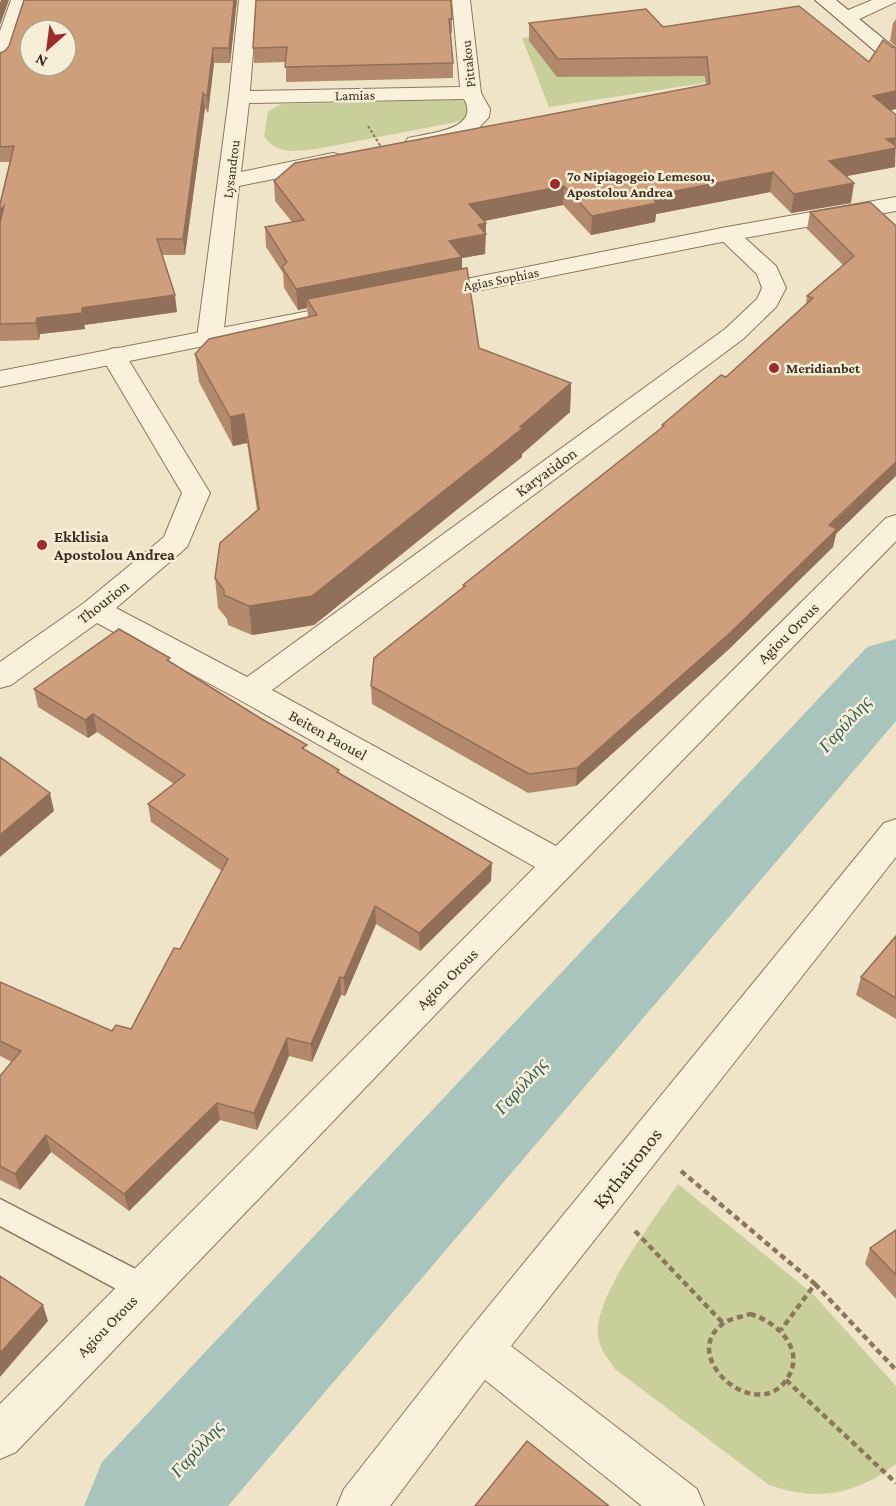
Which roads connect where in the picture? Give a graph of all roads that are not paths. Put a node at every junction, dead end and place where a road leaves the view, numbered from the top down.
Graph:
1 (20, 0) edge
2 (248, 0) edge
3 (462, 0) edge
4 (824, 0) edge
5 (888, 0) edge
6 (848, 17) junction
7 (896, 59) edge
8 (0, 60) edge
9 (471, 93) junction
10 (239, 97) junction
11 (383, 150) edge
12 (350, 156) edge
13 (230, 181) junction
14 (896, 204) edge
15 (727, 234) junction
16 (398, 300) edge
17 (333, 313) edge
18 (210, 338) junction
19 (114, 356) junction
20 (0, 379) edge
21 (896, 524) edge
22 (94, 610) junction
23 (0, 677) edge
24 (249, 691) junction
25 (896, 832) edge
26 (560, 865) junction
27 (0, 1212) edge
28 (143, 1288) junction
29 (481, 1350) junction
30 (0, 1436) edge
31 (361, 1506) edge
32 (680, 1506) edge

1 - 8 street
2 - 10 street, Lysandrou
3 - 9 street, Pittakou
4 - 6 street
5 - 6 street
6 - 7 street
9 - 10 street, Lamias
9 - 11 street, Pittakou
10 - 13 street, Lysandrou
12 - 13 street
13 - 18 street, Lysandrou
14 - 15 street, Agias Sophias
15 - 16 street, Agias Sophias
15 - 24 street, Karyatidon
17 - 18 street
18 - 19 street
19 - 20 street
19 - 22 street, Thourion
21 - 26 street, Agiou Orous
22 - 23 street, Thourion
22 - 24 street, Beiten Paouel
24 - 26 street, Beiten Paouel
25 - 29 street, Kythaironos
26 - 28 street, Agiou Orous
27 - 28 lane
28 - 30 street, Agiou Orous
29 - 31 street, Kythaironos
29 - 32 street

